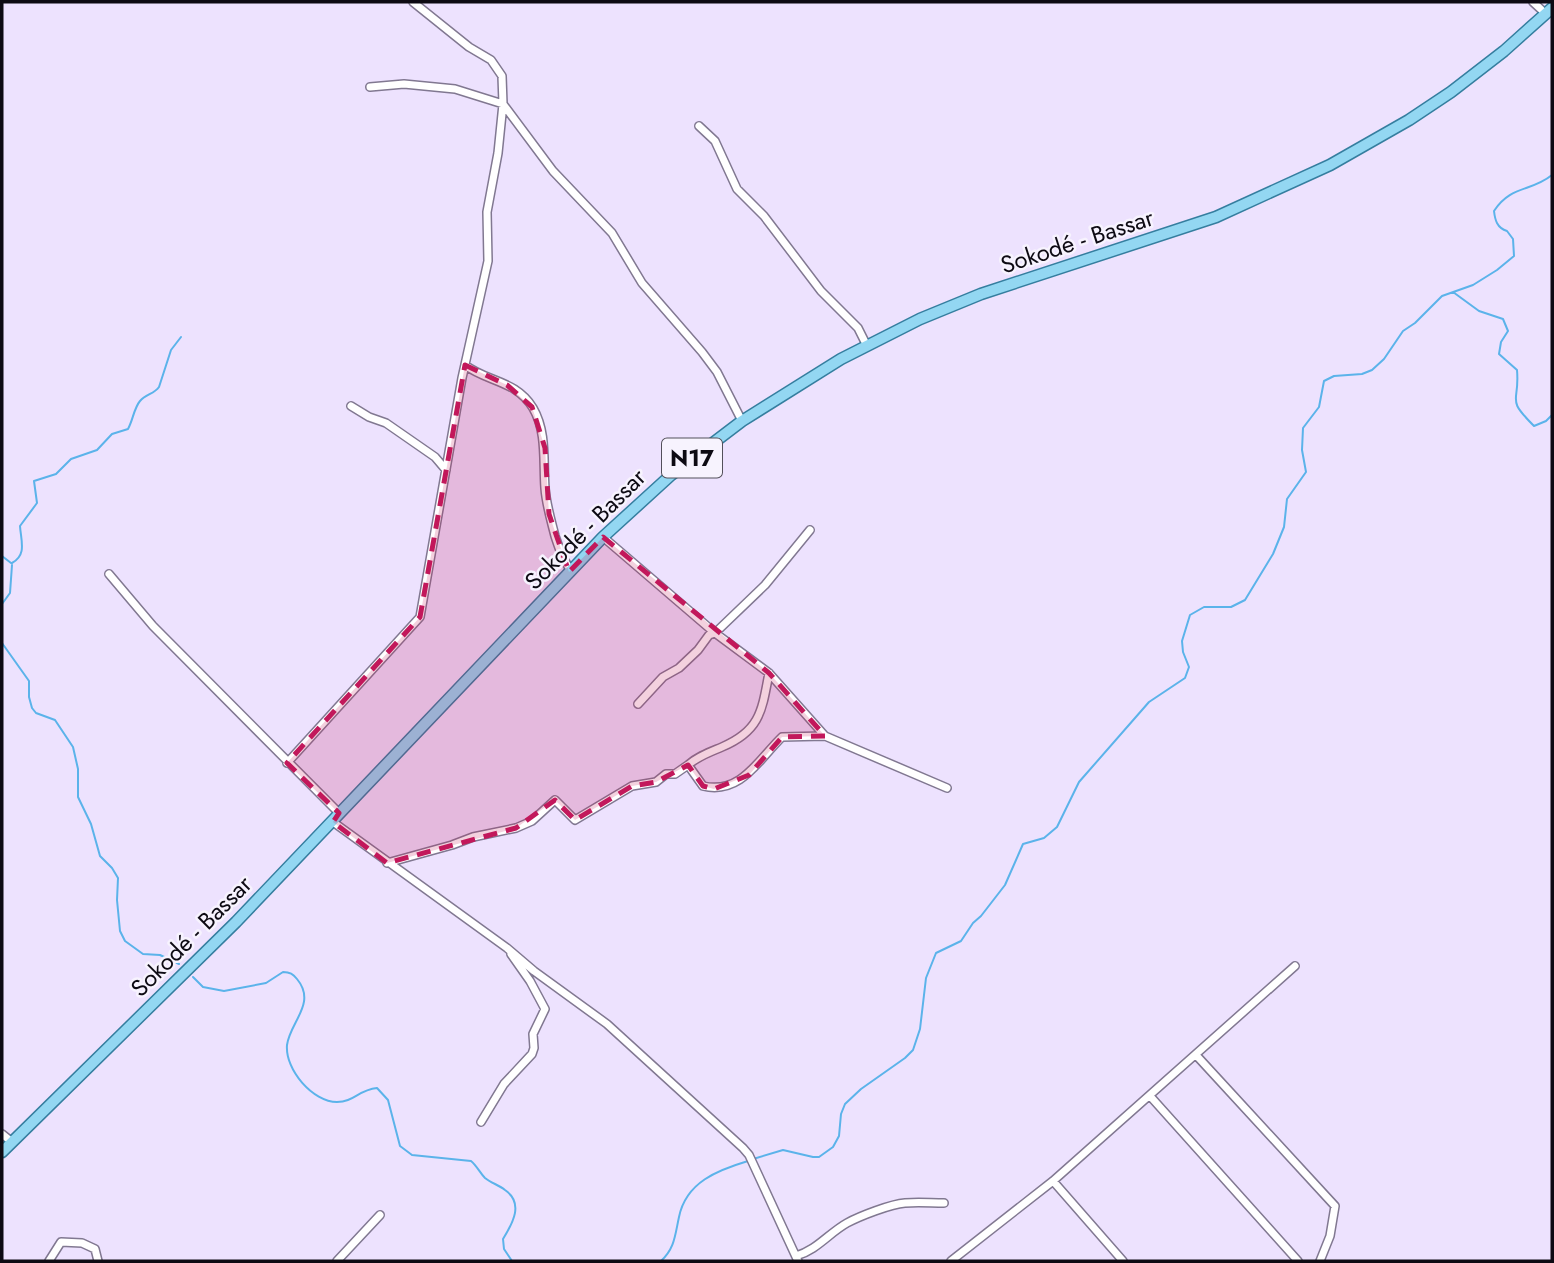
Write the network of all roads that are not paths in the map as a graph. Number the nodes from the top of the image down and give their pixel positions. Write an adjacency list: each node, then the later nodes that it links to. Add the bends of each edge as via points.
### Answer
1 (413, 2): 5 (street, via 491,60 502,76)
2 (1534, 2): 3 (street)
3 (1549, 11): 7 (main road, Sokodé - Bassar / N17, via 1451,92 1318,172 1216,217 953,305)
4 (370, 87): 5 (street, via 404,84 454,89)
5 (503, 104): 8 (street, via 487,212 488,261); 10 (street, via 553,171 612,233 642,283 702,352)
6 (699, 126): 7 (street, via 715,141 737,189 764,216 821,291 858,328)
7 (867, 346): 10 (main road, Sokodé - Bassar / N17)
8 (465, 365): 11 (street); 14 (street, via 507,385 532,407 545,448 549,514)
9 (351, 406): 11 (street, via 386,423)
10 (742, 421): 13 (main road, Sokodé - Bassar / N17, via 671,475)
11 (446, 470): 20 (street, via 419,617)
12 (810, 530): 16 (street, via 765,585)
13 (603, 537): 14 (main road, Sokodé - Bassar / N17); 16 (street)
14 (571, 570): 23 (main road, Sokodé - Bassar / N17)
15 (109, 574): 20 (street, via 153,626)
16 (715, 633): 17 (street); 18 (street)
17 (769, 673): 19 (street); 21 (street, via 762,713 741,739)
18 (638, 704)
19 (825, 736): 21 (street, via 782,737 749,775 714,789 703,786); 22 (street)
20 (287, 763): 23 (street)
21 (688, 765): 24 (street, via 656,782 632,786 575,820 555,800 533,821 516,828)
22 (947, 788)
23 (336, 818): 24 (street); 31 (main road, Sokodé - Bassar / N17)
24 (387, 863): 25 (street)
25 (509, 950): 29 (street, via 545,1009 533,1034 532,1054 504,1084); 36 (street, via 607,1024 749,1155)
26 (1295, 966): 27 (street)
27 (1196, 1055): 28 (street); 43 (street, via 1335,1206)
28 (1150, 1096): 33 (street); 42 (street)
29 (481, 1122)
30 (2, 1134): 31 (street)
31 (12, 1142): 32 (main road, Sokodé - Bassar / N17)
32 (2, 1152)
33 (1053, 1181): 40 (street); 41 (street)
34 (944, 1203): 36 (street, via 902,1203 873,1213 847,1223)
35 (380, 1215): 39 (street)
36 (797, 1259)
37 (49, 1261): 38 (street, via 61,1242 94,1249)
38 (98, 1261)
39 (337, 1261)
40 (951, 1261)
41 (1123, 1261)
42 (1298, 1261)
43 (1320, 1261)

